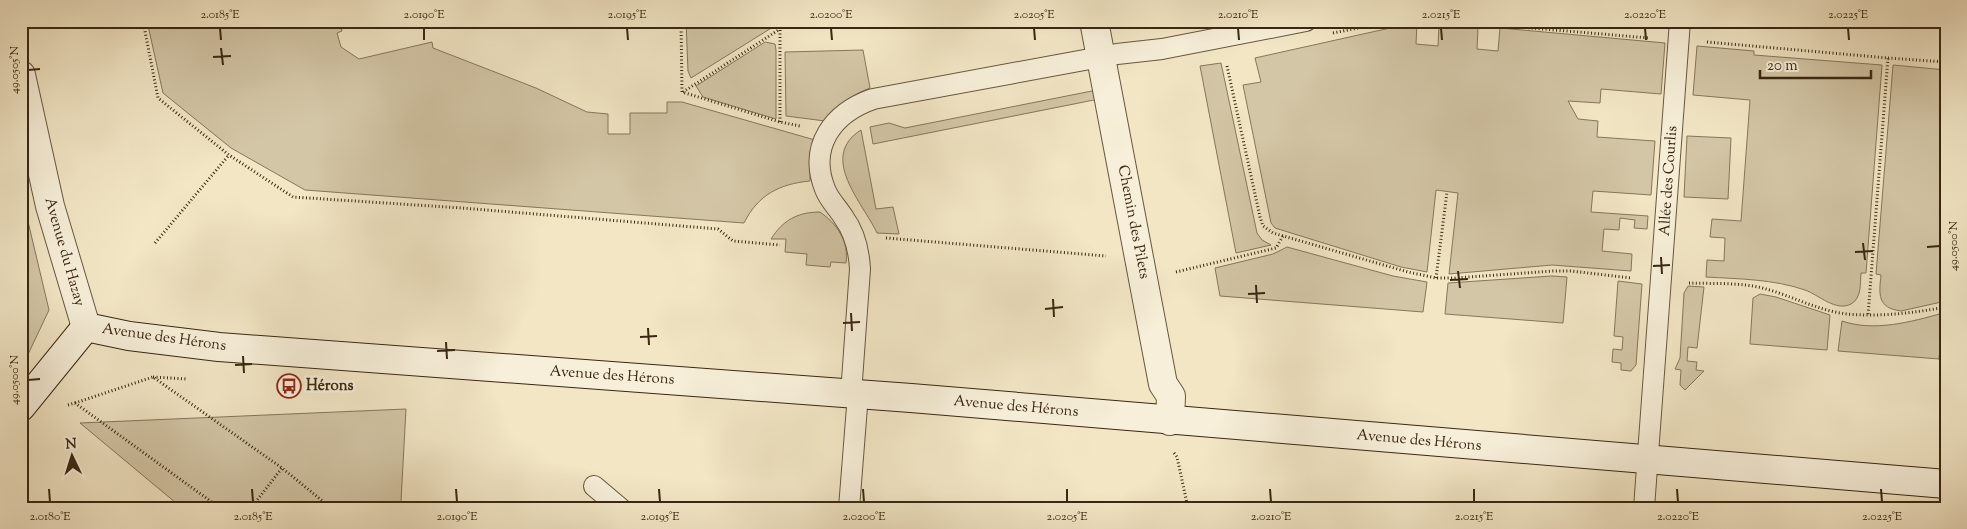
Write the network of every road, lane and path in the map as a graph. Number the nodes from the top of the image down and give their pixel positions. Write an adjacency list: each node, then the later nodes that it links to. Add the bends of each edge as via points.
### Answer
1 (143, 21): 15 (path, via 158,98)
2 (681, 21): 14 (path)
3 (780, 21): 7 (path)
4 (1094, 21): 10 (street, Chemin des Pilets)
5 (1306, 21): 9 (lane)
6 (1448, 21): 8 (path)
7 (780, 29): 14 (path); 14 (path, via 780,122)
8 (1680, 31): 11 (path); 23 (lane, Allée des Courlis)
9 (1221, 37): 10 (lane); 17 (path, via 1260,218 1263,226)
10 (1102, 57): 18 (lane, via 873,99 850,110 827,132 819,163 826,191 846,220); 21 (street, Chemin des Pilets)
11 (1888, 58): 12 (path); 25 (path)
12 (1946, 62)
13 (21, 75): 26 (street, Avenue du Hazay, via 50,206)
14 (682, 92)
15 (228, 155): 19 (path); 20 (path, via 292,197 718,229 733,241)
16 (1447, 192): 22 (path)
17 (1283, 236): 21 (path, via 1276,248 1158,275); 22 (path)
18 (854, 239): 21 (path, via 883,238 1129,258); 27 (lane, via 860,269)
19 (154, 243)
20 (780, 245)
21 (1141, 266): 31 (street, Chemin des Pilets, via 1163,384 1171,396)
22 (1436, 278): 23 (path, via 1572,271)
23 (1661, 281): 25 (path, via 1758,288 1833,312); 33 (lane, Allée des Courlis)
24 (1946, 307): 25 (path, via 1910,314)
25 (1868, 315)
26 (86, 327): 27 (street, Avenue des Hérons, via 129,336 219,347); 30 (street, Avenue du Hazay)
27 (854, 394): 31 (street, Avenue des Hérons); 41 (lane)
28 (75, 402): 29 (path); 34 (path, via 153,377); 37 (path)
29 (63, 406)
30 (21, 407)
31 (1170, 421): 33 (street, Avenue des Hérons)
32 (1173, 451): 42 (path, via 1178,457)
33 (1648, 460): 35 (street, Avenue des Hérons); 43 (lane, Allée des Courlis)
34 (282, 468): 38 (path); 39 (path)
35 (1946, 484)
36 (594, 486): 40 (lane)
37 (220, 508)
38 (251, 508)
39 (331, 508)
40 (620, 508)
41 (849, 508)
42 (1188, 508)
43 (1644, 508)

